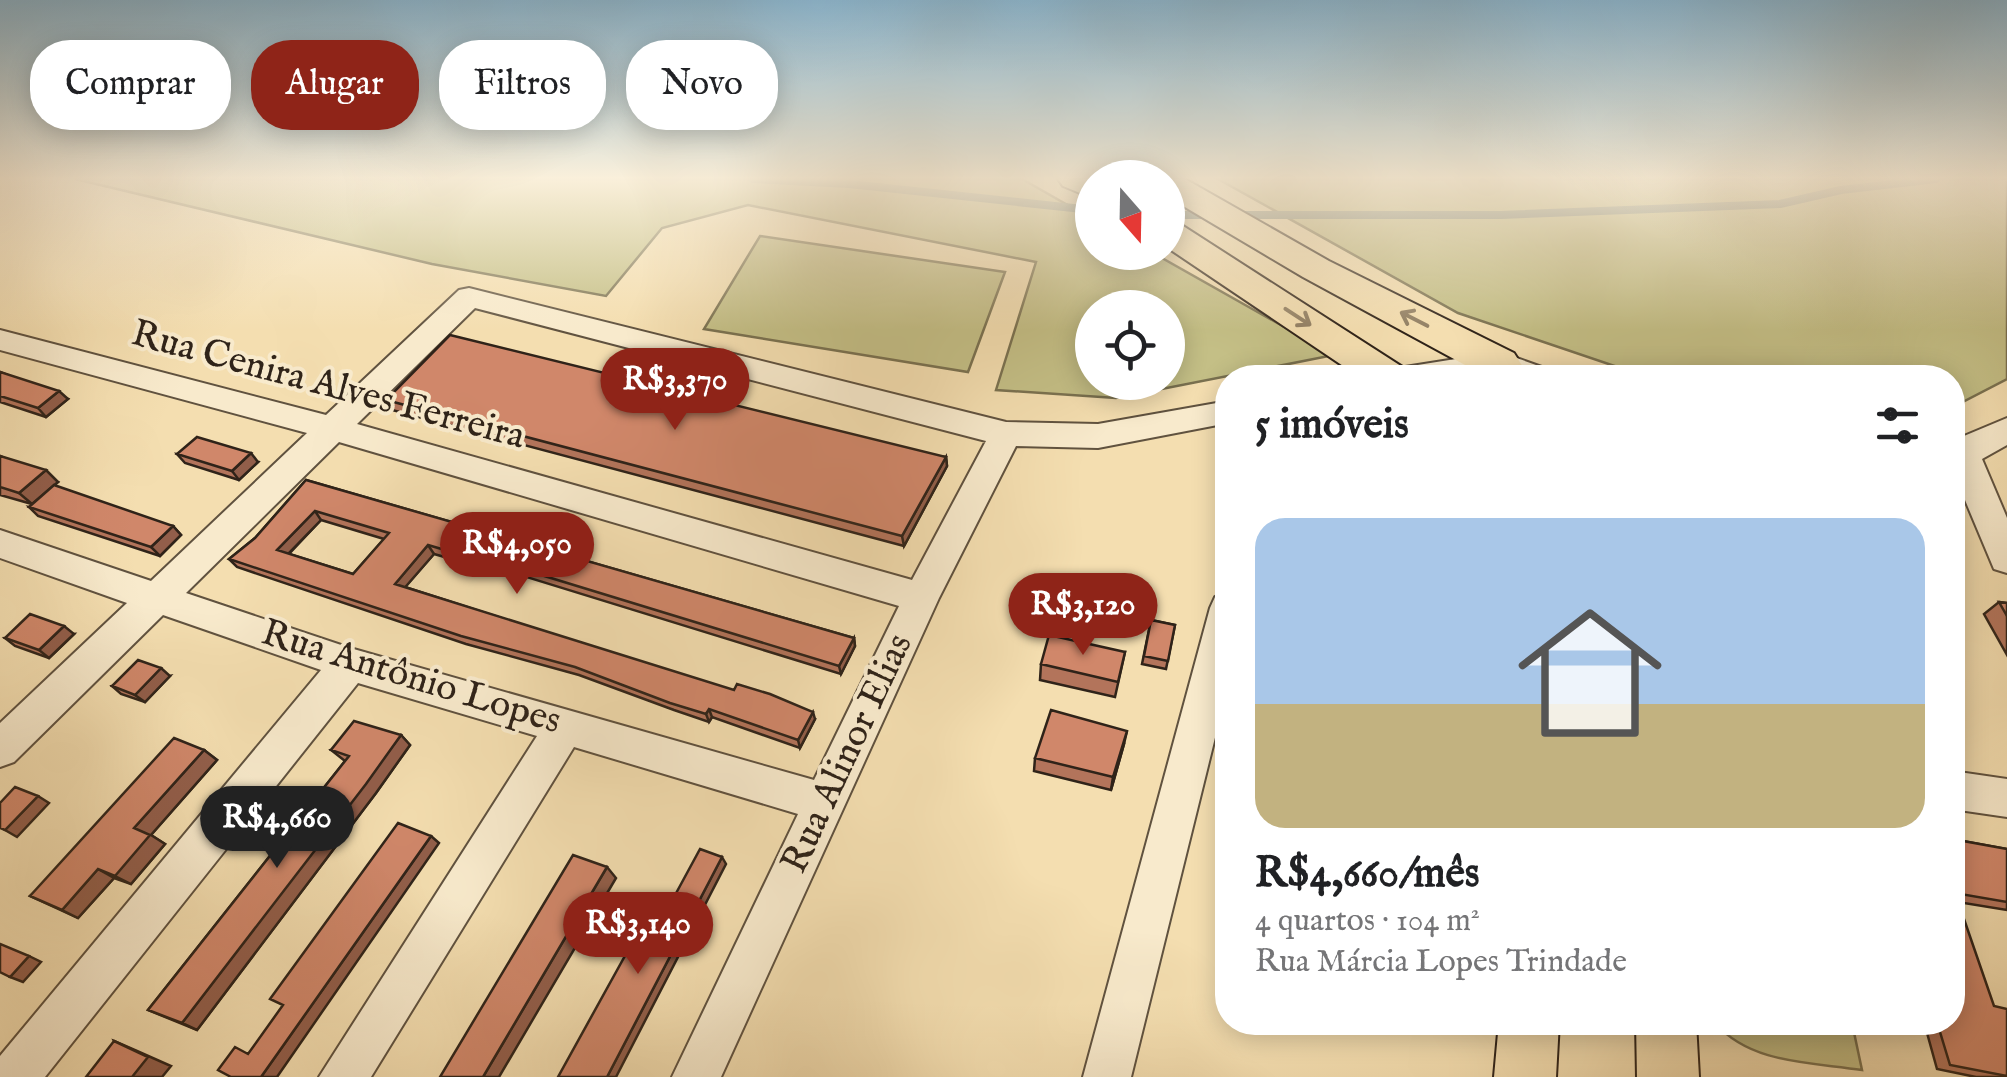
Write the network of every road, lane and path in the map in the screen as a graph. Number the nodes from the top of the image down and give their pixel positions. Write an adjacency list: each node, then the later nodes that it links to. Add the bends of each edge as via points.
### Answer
1 (1249, 229): 5 (main road, one-way to 1)
2 (1185, 243): 4 (main road, one-way to 4)
3 (0, 340): 7 (street, Rua Cenira Alves Ferreira)
4 (1370, 365)
5 (1496, 365)
6 (1215, 414): 9 (street, via 1098,436)
7 (331, 428): 9 (street, via 469,297); 14 (street); 15 (street, Rua Cenira Alves Ferreira)
8 (2007, 430): 10 (street)
9 (1006, 434): 15 (street, Rua Alinor Elias)
10 (1965, 451)
11 (1965, 469): 13 (street)
12 (0, 544): 14 (street, Rua Antônio Lopes)
13 (2007, 560)
14 (154, 596): 17 (street, Rua Antônio Lopes); 19 (street)
15 (921, 598): 22 (street, Rua Alinor Elias)
16 (1215, 658): 28 (street)
17 (350, 664): 18 (street, Rua Antônio Lopes); 25 (street)
18 (566, 725): 22 (street, Rua Antônio Lopes); 26 (street)
19 (0, 749)
20 (1965, 792): 21 (street)
21 (2007, 798)
22 (825, 803): 27 (street, Rua Alinor Elias)
23 (1528, 1035): 29 (main road)
24 (1666, 1035): 30 (main road)
25 (14, 1077)
26 (343, 1077)
27 (696, 1077)
28 (1107, 1077)
29 (1526, 1077)
30 (1668, 1077)

